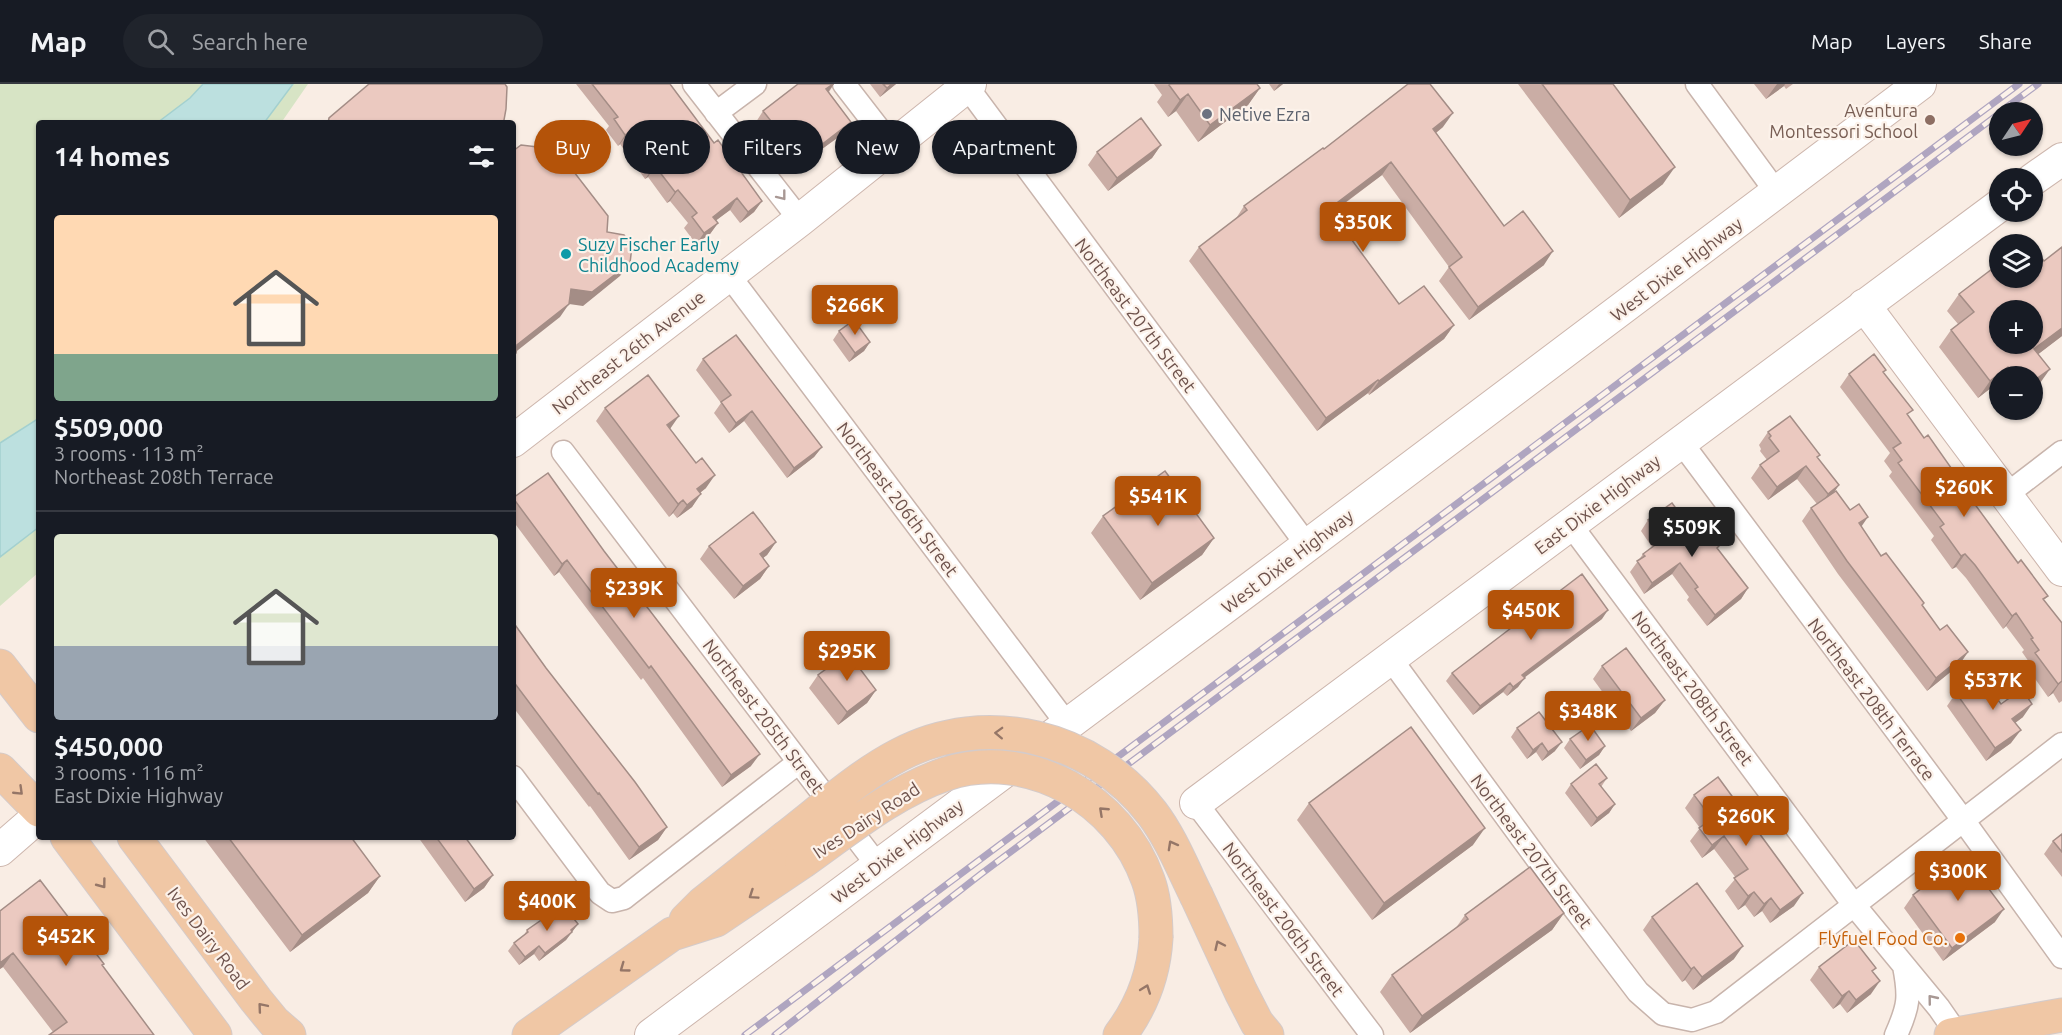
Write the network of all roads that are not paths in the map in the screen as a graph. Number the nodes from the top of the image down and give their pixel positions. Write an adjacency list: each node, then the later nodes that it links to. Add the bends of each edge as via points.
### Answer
1 (694, 84): 7 (street)
2 (755, 84): 7 (street)
3 (844, 84): 8 (street)
4 (1696, 84): 13 (street)
5 (1920, 84): 13 (street, West Dixie Highway)
6 (967, 85): 9 (street, Northeast 26th Avenue); 24 (street, Northeast 207th Street)
7 (716, 113): 15 (street, one-way to 15)
8 (872, 120)
9 (920, 123)
10 (2062, 159): 11 (street)
11 (2043, 172)
12 (857, 174): 15 (street, Northeast 26th Avenue)
13 (1778, 193): 24 (street, West Dixie Highway)
14 (1989, 213): 17 (street, East Dixie Highway)
15 (800, 220): 16 (street, Northeast 26th Avenue)
16 (728, 274): 18 (street, Northeast 26th Avenue); 29 (street, Northeast 206th Street)
17 (1864, 305): 19 (street, East Dixie Highway); 22 (street)
18 (516, 439)
19 (1680, 442): 23 (street, East Dixie Highway); 37 (street, Northeast 208th Terrace)
20 (563, 452): 31 (street, Northeast 205th Street)
21 (2062, 452): 22 (street)
22 (2006, 495): 25 (street)
23 (1570, 524): 26 (street, East Dixie Highway); 43 (street, Northeast 208th Street)
24 (1307, 545): 29 (street, West Dixie Highway)
25 (2062, 570)
26 (1390, 658): 34 (street, East Dixie Highway); 43 (street, Northeast 207th Street, via 1638,992 1663,1014 1692,1020 1716,1012)
27 (4, 672): 28 (main road)
28 (36, 712)
29 (1067, 724): 42 (street, West Dixie Highway)
30 (2062, 744): 37 (street)
31 (798, 762): 33 (street, via 624,898 612,901 591,883); 42 (street, Northeast 205th Street)
32 (0, 770): 35 (main road, one-way to 35)
33 (516, 781)
34 (1196, 803): 53 (street, Northeast 206th Street)
35 (36, 807)
36 (36, 819): 40 (street)
37 (1963, 820): 43 (street); 44 (street, Northeast 208th Terrace)
38 (69, 840): 48 (main road, one-way to 48)
39 (136, 840): 49 (main road, Ives Dairy Road, one-way to 39, via 256,1000)
40 (0, 850)
41 (793, 850): 46 (main road, one-way to 41, bridge, via 1174,848 1153,814 1118,777 1059,744 1022,735 980,733 917,746 870,773); 50 (main road, one-way to 50, via 702,904 672,934); 52 (main road, Ives Dairy Road, one-way to 41, bridge, via 1144,993 1153,964 1155,911 1136,853 1119,827 1083,795 1056,780 1026,771 978,768 948,773)
42 (878, 866): 51 (street, West Dixie Highway)
43 (1854, 905): 45 (street, Northeast 208th Street)
44 (2062, 957)
45 (1904, 965): 54 (street, via 1909,992); 55 (street, Northeast 208th Street, one-way to 45)
46 (1252, 1012)
47 (2062, 1014): 55 (main road)
48 (215, 1035)
49 (288, 1035)
50 (529, 1035)
51 (651, 1035)
52 (1120, 1035)
53 (1372, 1035)
54 (1896, 1035)
55 (1956, 1035)

